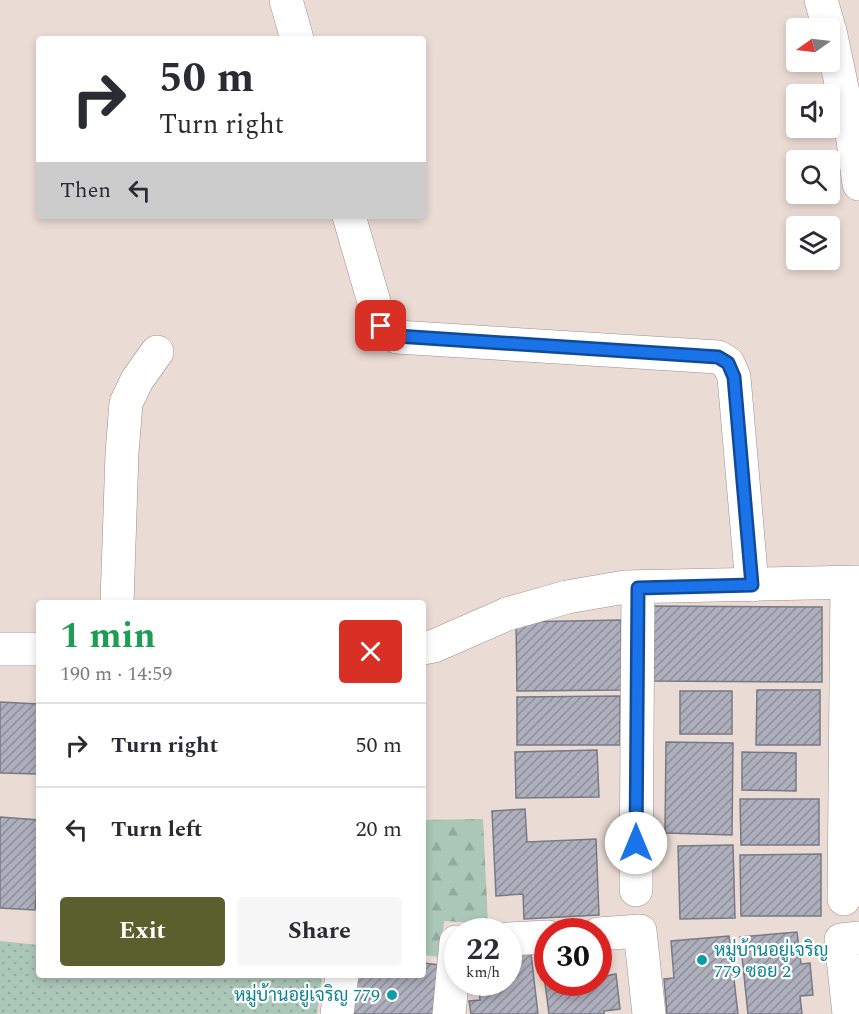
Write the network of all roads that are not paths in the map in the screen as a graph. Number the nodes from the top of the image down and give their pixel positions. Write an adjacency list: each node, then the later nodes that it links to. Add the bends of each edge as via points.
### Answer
1 (286, 0): 4 (street)
2 (821, 0): 3 (street)
3 (826, 18)
4 (296, 36)
5 (838, 72): 6 (street)
6 (859, 184)
7 (350, 219): 10 (street, via 381,326 397,336 718,357 728,363 734,377)
8 (158, 352): 12 (street, via 126,403)
9 (853, 582): 10 (street); 17 (street)
10 (752, 585): 11 (street)
11 (638, 588): 13 (street, via 567,597 507,614); 16 (street)
12 (117, 600)
13 (426, 647)
14 (0, 649): 15 (street)
15 (36, 649)
16 (636, 890)
17 (844, 899)
18 (612, 932): 24 (street, via 640,931)
19 (859, 938): 25 (street, via 841,940)
20 (342, 978): 22 (street)
21 (451, 996): 23 (street)
22 (337, 1014)
23 (449, 1014)
24 (649, 1014)
25 (849, 1014)

